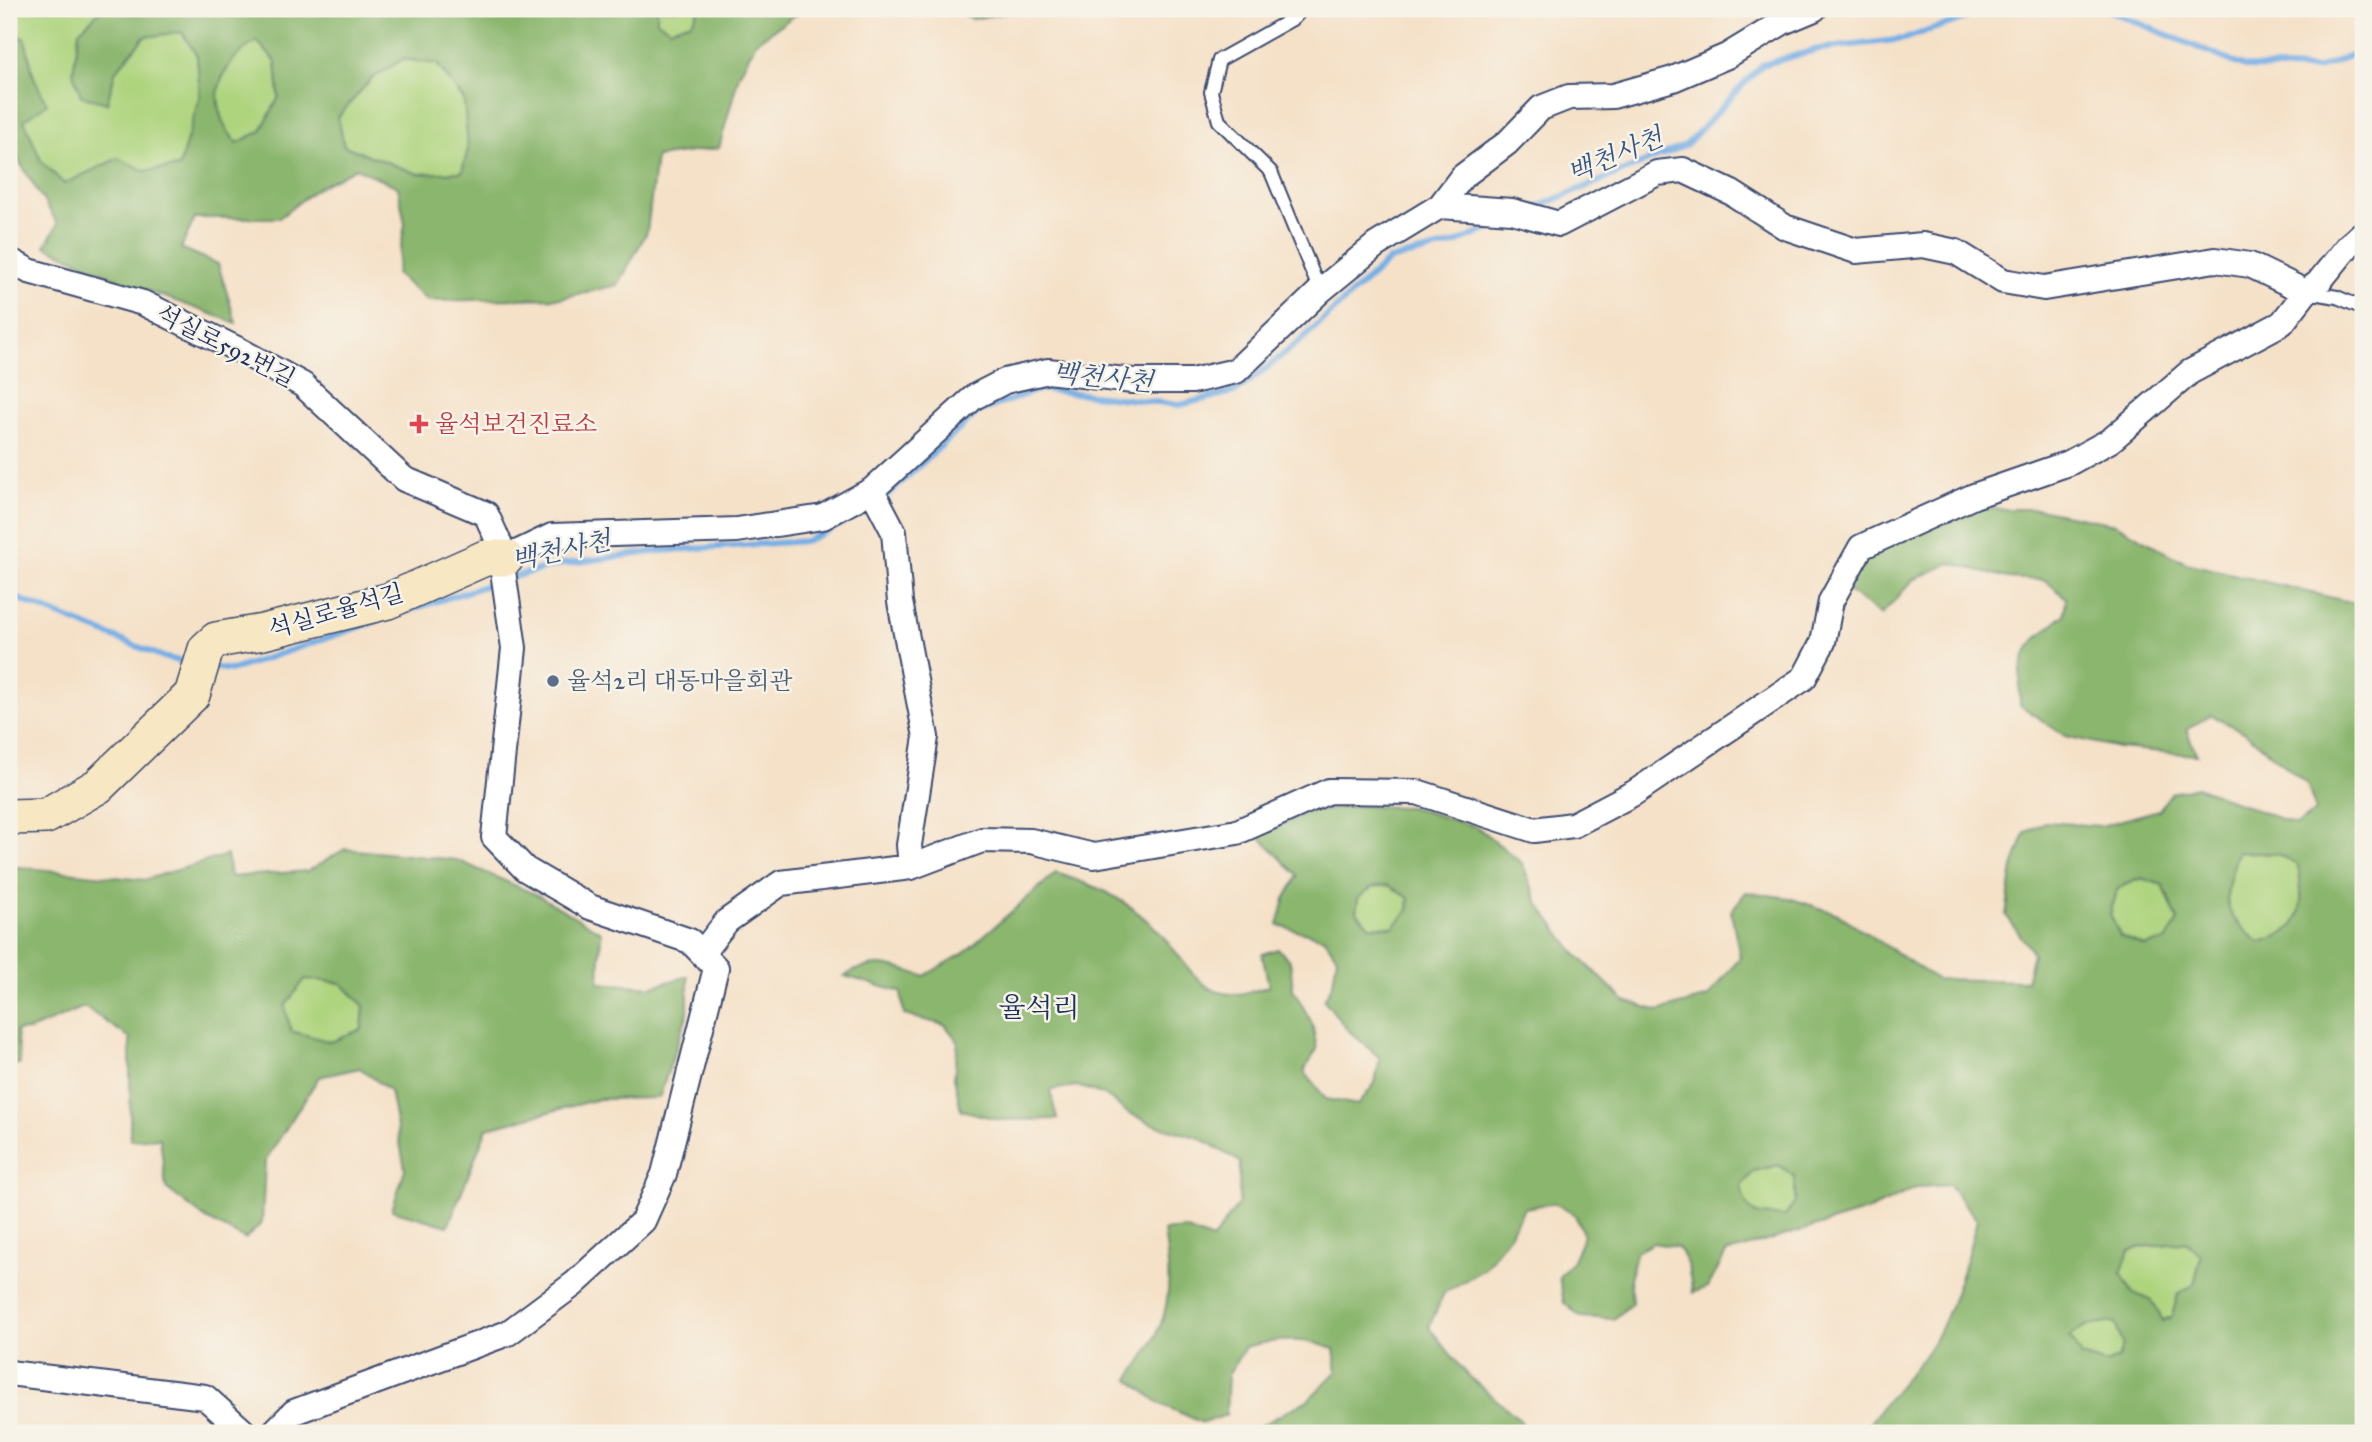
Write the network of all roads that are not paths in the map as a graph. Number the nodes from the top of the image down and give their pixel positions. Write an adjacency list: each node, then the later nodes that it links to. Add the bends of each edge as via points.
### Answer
1 (1302, 9): 6 (lane, via 1219,60 1211,92 1219,121 1271,172)
2 (1814, 9): 3 (street, via 1673,79 1612,96 1569,97 1541,108 1507,143 1462,177)
3 (1440, 206): 6 (street, via 1376,245); 7 (street, via 1512,211 1559,225 1657,173 1683,170 1732,193 1785,227 1856,251 1923,245 1956,252 2003,281 2044,288 2216,260 2250,265)
4 (2363, 233): 7 (street)
5 (9, 260): 10 (street, 석실로592번길, via 29,271 143,303 303,385 404,479 486,514)
6 (1320, 291): 9 (street, via 1236,371 1192,381 1133,381 1048,371 1005,381 974,397)
7 (2306, 292): 8 (lane, via 2337,297); 12 (street, via 2282,323 2190,372 2110,440 2069,463 1974,496 1861,547 1831,601 1823,642 1804,678 1634,793 1573,825 1534,830 1417,792 1329,792 1237,832 1094,856 1031,841 982,840)
8 (2363, 308)
9 (878, 500): 10 (street, via 823,517 737,530 552,536); 12 (street, via 894,532 900,602 926,737 909,845)
10 (505, 575): 11 (street, 석실로율석길, via 485,558 388,601 216,640 206,649 192,695 98,786 46,816); 13 (street, 석실로592번길, via 514,648 494,837 525,869 590,907 690,941)
11 (9, 817)
12 (911, 867): 13 (street, via 781,883 727,921)
13 (702, 953): 16 (street, via 716,968 664,1174 643,1221 574,1284 508,1333 294,1412)
14 (9, 1373): 15 (street, via 205,1397)
15 (245, 1433)
16 (273, 1433)

